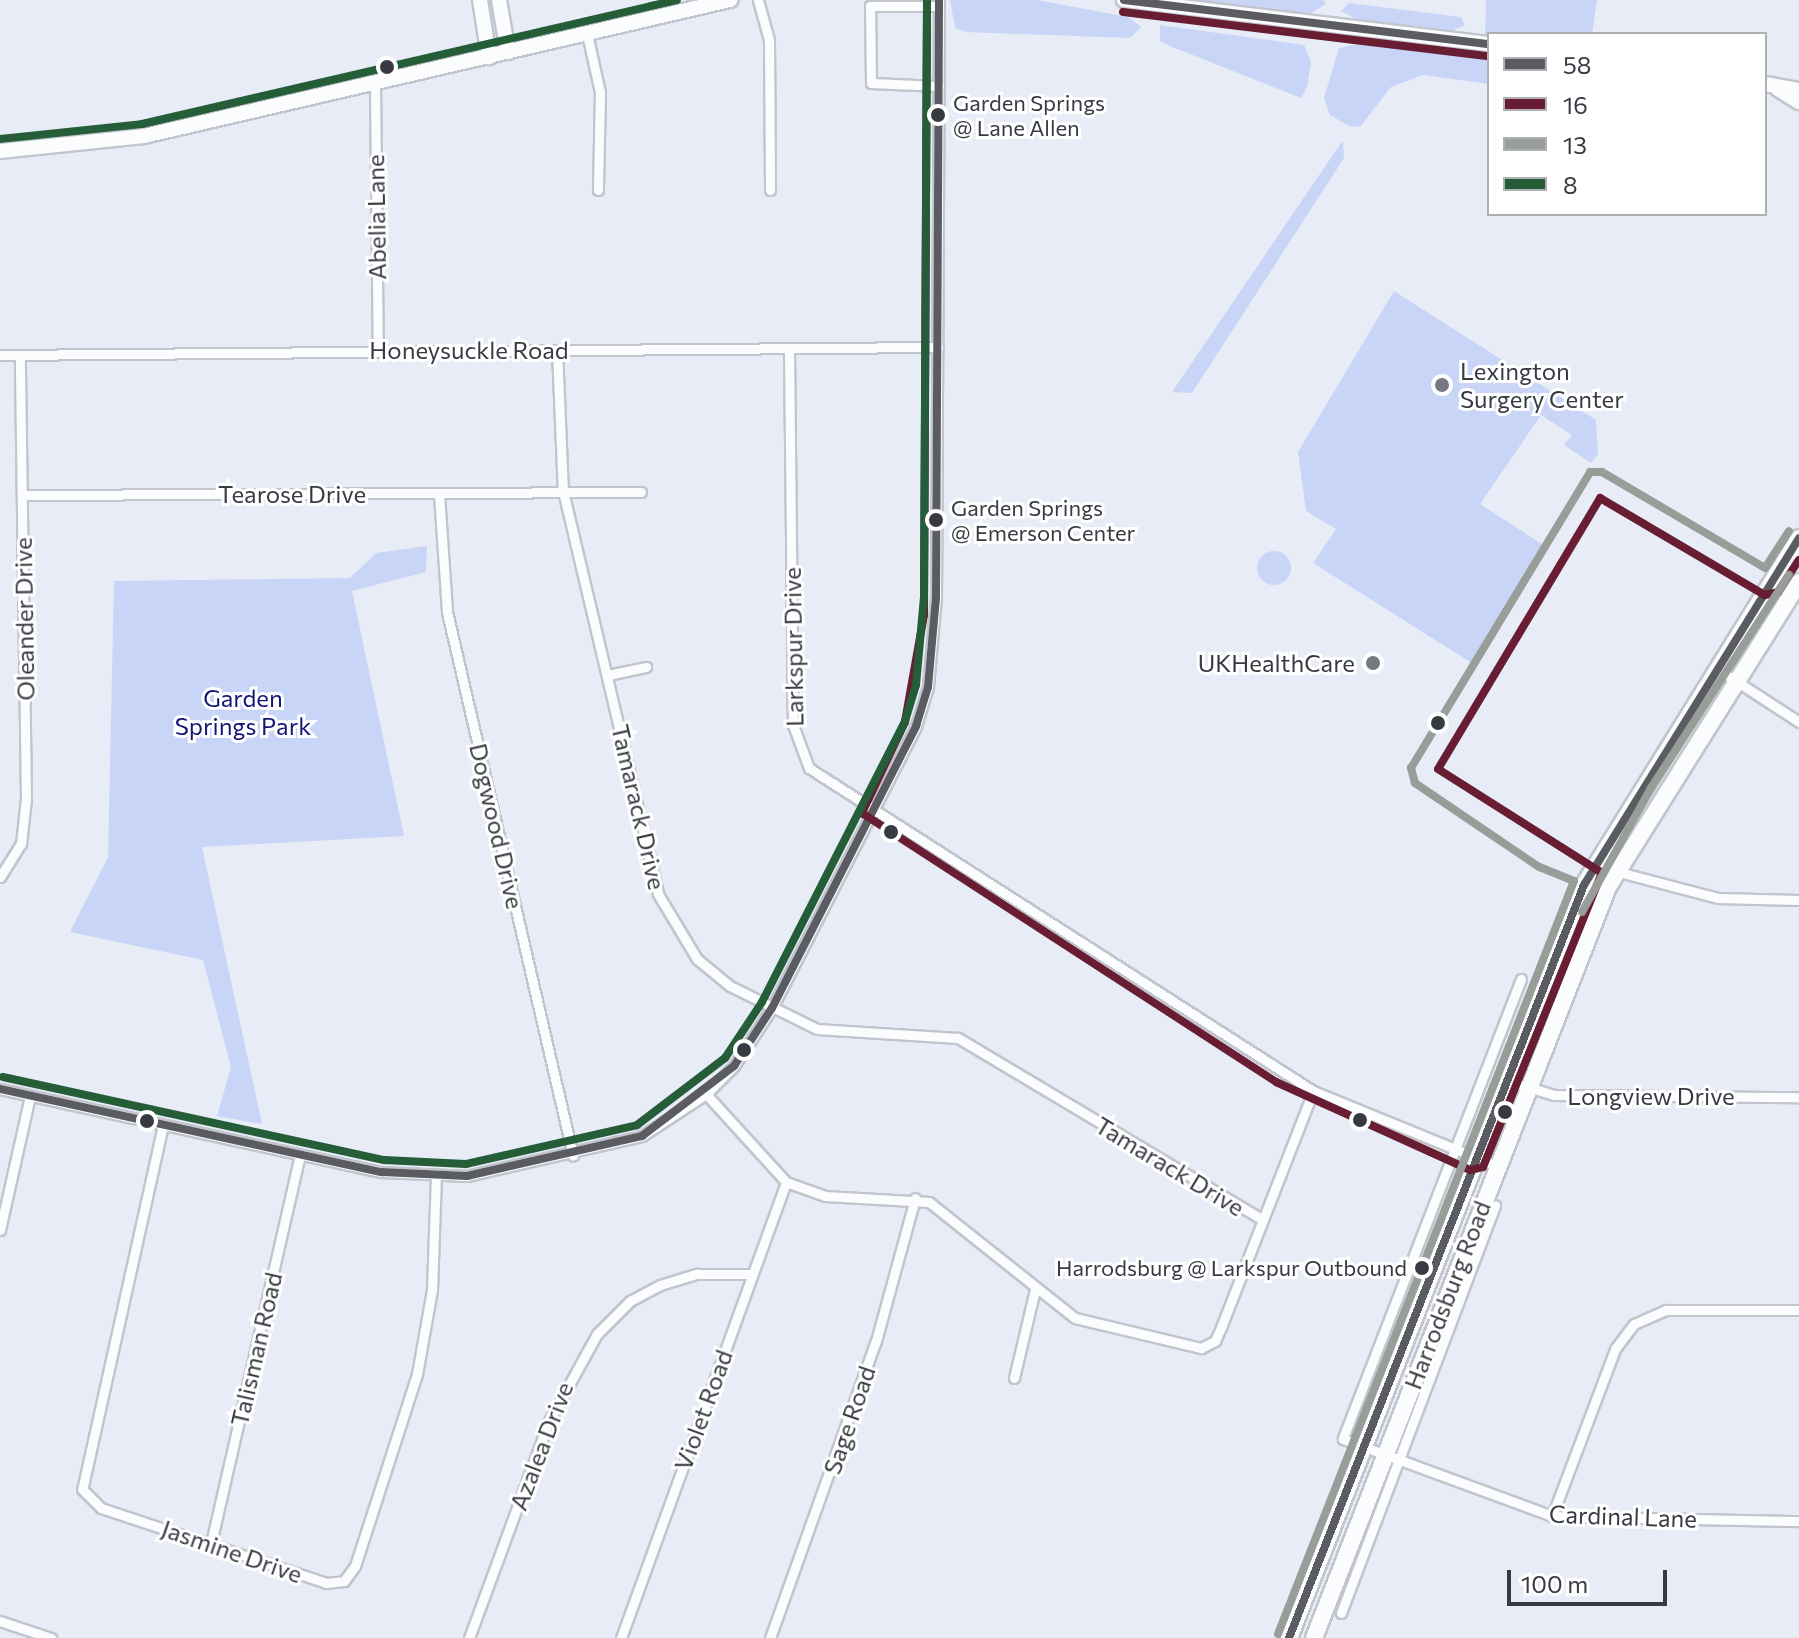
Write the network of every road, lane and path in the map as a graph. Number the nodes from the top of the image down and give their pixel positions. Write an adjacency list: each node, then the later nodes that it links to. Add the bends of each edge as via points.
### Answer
1 (480, 0): 10 (main road)
2 (499, 0): 9 (main road)
3 (730, 0): 7 (main road)
4 (758, 0): 18 (street, via 769,40)
5 (1124, 0): 8 (main road)
6 (939, 3): 13 (street); 13 (street, via 870,6 871,83)
7 (587, 34): 9 (main road); 17 (street, via 600,92)
8 (1487, 44)
9 (508, 52): 10 (main road)
10 (489, 57): 11 (main road)
11 (375, 83): 16 (main road, via 99,145); 22 (street, Abelia Lane)
12 (1768, 84): 14 (main road); 15 (main road)
13 (939, 86): 19 (street)
14 (1799, 90)
15 (1799, 102)
16 (0, 151)
17 (598, 190)
18 (770, 190)
19 (938, 347): 20 (street, Honeysuckle Road); 36 (street, via 936,616 928,687)
20 (789, 349): 21 (street, Honeysuckle Road); 36 (street, Larkspur Drive, via 795,741 809,768)
21 (557, 350): 22 (street, Honeysuckle Road); 25 (street, Tamarack Drive)
22 (378, 351): 24 (street, Honeysuckle Road)
23 (0, 355): 24 (street, Honeysuckle Road)
24 (20, 355): 28 (street, Oleander Drive)
25 (563, 491): 26 (street, Tearose Drive); 27 (street, Tearose Drive); 33 (street, Tamarack Drive)
26 (641, 492)
27 (439, 494): 28 (street, Tearose Drive); 53 (street, Dogwood Drive, via 447,612)
28 (22, 495): 39 (street, Oleander Drive, via 26,799 21,844)
29 (1799, 538): 32 (main road, Harrodsburg Road)
30 (1799, 582): 34 (main road, Harrodsburg Road)
31 (646, 667): 33 (street)
32 (1716, 668): 34 (street); 38 (main road, Harrodsburg Road)
33 (608, 675): 42 (street, Tamarack Drive, via 667,916 711,972)
34 (1736, 681): 35 (street); 37 (main road, Harrodsburg Road)
35 (1799, 722)
36 (873, 809): 42 (street); 46 (street, Larkspur Drive)
37 (1615, 871): 38 (street); 40 (street, via 1700,895); 44 (main road, Harrodsburg Road)
38 (1590, 874): 43 (main road, Harrodsburg Road)
39 (0, 877)
40 (1799, 900)
41 (1521, 979): 51 (street)
42 (772, 1008): 47 (street); 60 (street, Tamarack Drive, via 846,1036 927,1031 958,1038)
43 (1505, 1080): 44 (street, Longview Drive); 54 (main road, Harrodsburg Road)
44 (1527, 1087): 49 (street, Longview Drive, via 1554,1095); 55 (main road, Harrodsburg Road)
45 (0, 1089): 48 (street)
46 (1313, 1091): 51 (street, Larkspur Drive); 60 (street)
47 (706, 1094): 53 (street, via 642,1136); 57 (street)
48 (30, 1096): 50 (street); 61 (street)
49 (1799, 1097)
50 (163, 1125): 52 (street); 70 (street, Jasmine Drive, via 82,1489 101,1508)
51 (1455, 1151): 54 (street, Larkspur Drive); 66 (street, via 1343,1439)
52 (300, 1155): 56 (street); 70 (street, Talisman Road)
53 (573, 1156): 56 (street, via 493,1173)
54 (1475, 1159): 55 (street, Larkspur Drive); 66 (main road, Harrodsburg Road)
55 (1497, 1166): 67 (main road, Harrodsburg Road)
56 (436, 1175): 70 (street, Jasmine Drive, via 424,1345 351,1575 326,1583)
57 (786, 1182): 58 (street, via 825,1196); 62 (street, Violet Road)
58 (915, 1198): 63 (street, via 962,1221); 77 (street, Sage Road, via 876,1341)
59 (1495, 1205): 67 (street)
60 (1262, 1219): 63 (street, via 1215,1341 1206,1347 1089,1323)
61 (0, 1230)
62 (752, 1274): 73 (street, Azalea Drive, via 697,1274 660,1285 630,1301 597,1334 552,1411); 76 (street, Violet Road)
63 (1035, 1289): 65 (street)
64 (1799, 1310): 68 (street, via 1666,1310 1634,1324 1615,1349)
65 (1014, 1378)
66 (1364, 1446): 67 (street, Cardinal Lane); 78 (main road, Harrodsburg Road)
67 (1393, 1457): 68 (street, Cardinal Lane); 71 (street); 79 (main road, Harrodsburg Road)
68 (1552, 1516): 69 (street, Cardinal Lane)
69 (1799, 1521)
70 (211, 1543)
71 (1341, 1613)
72 (0, 1621): 74 (street)
73 (470, 1636): 75 (street)
74 (51, 1638)
75 (482, 1638)
76 (621, 1638)
77 (770, 1638)
78 (1289, 1638)
79 (1314, 1638)

